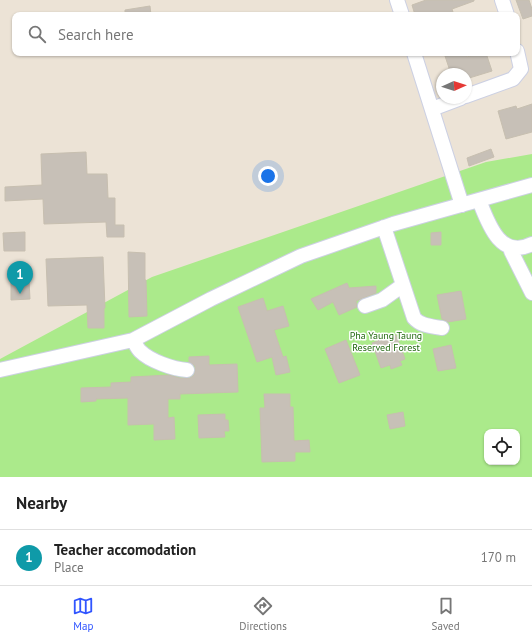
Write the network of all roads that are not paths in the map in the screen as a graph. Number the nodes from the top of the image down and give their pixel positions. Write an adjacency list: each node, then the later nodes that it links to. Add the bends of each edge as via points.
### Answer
1 (398, 0): 3 (street)
2 (502, 0): 4 (street)
3 (401, 12)
4 (505, 12)
5 (415, 56): 9 (street)
6 (518, 56): 7 (street, via 521,69 513,79)
7 (472, 94)
8 (445, 104): 9 (street)
9 (432, 109): 12 (street)
10 (532, 185): 11 (street)
11 (479, 200): 12 (street); 15 (street, via 492,232)
12 (462, 205): 13 (street)
13 (384, 227): 16 (street); 20 (street, via 301,256 211,299)
14 (532, 244): 15 (street, via 526,247)
15 (511, 247): 17 (street)
16 (403, 285): 18 (street, via 382,300); 19 (street, via 414,318 424,325)
17 (532, 293)
18 (365, 306)
19 (442, 328)
20 (134, 340): 21 (street); 22 (street, via 140,351 151,359)
21 (0, 370)
22 (187, 370)

